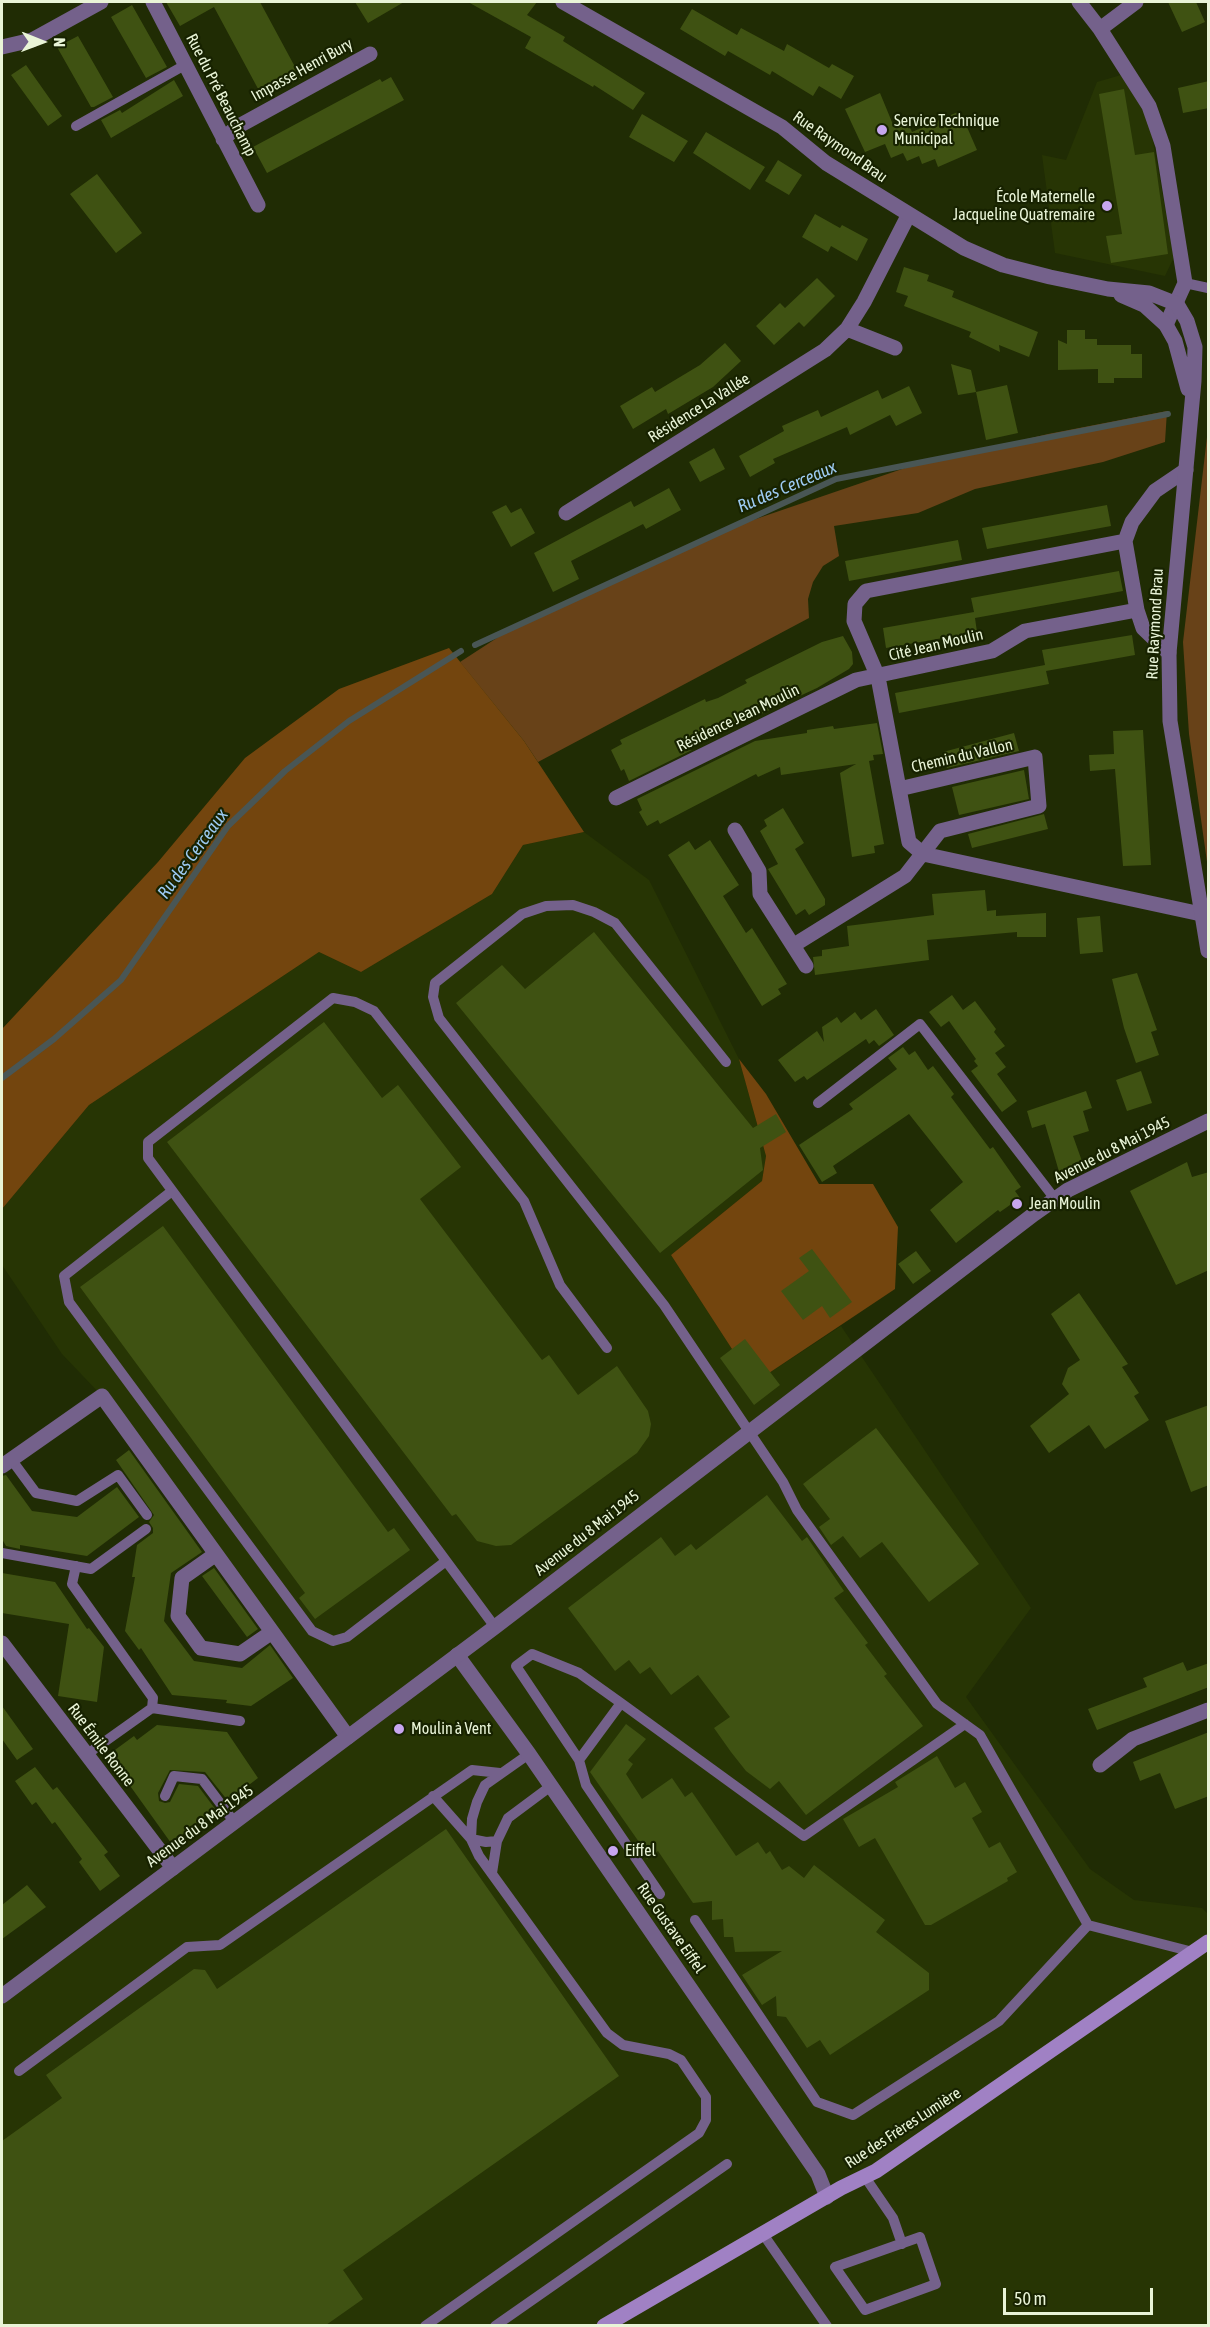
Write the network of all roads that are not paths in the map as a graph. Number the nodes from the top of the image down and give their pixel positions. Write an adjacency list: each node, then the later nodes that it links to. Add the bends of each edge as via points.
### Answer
1 (101, 2): 7 (street, via 32,40)
2 (153, 2): 9 (street, Rue du Pré Beauchamp)
3 (563, 2): 13 (street, Rue Raymond Brau, via 782,127 826,163)
4 (1079, 2): 6 (street)
5 (1136, 2): 6 (street)
6 (1100, 29): 14 (street, via 1149,106 1163,146)
7 (2, 47)
8 (370, 54): 11 (street, Impasse Henri Bury, via 237,127)
9 (185, 65): 10 (lane); 11 (street, Rue du Pré Beauchamp)
10 (76, 126)
11 (223, 139): 12 (street, Rue du Pré Beauchamp)
12 (258, 205)
13 (908, 216): 16 (street, Rue Raymond Brau, via 1003,265); 19 (street, Résidence La Vallée)
14 (1185, 283): 15 (lane); 17 (street)
15 (1209, 288)
16 (1108, 289): 17 (street, Rue Raymond Brau, via 1149,293); 18 (street, Rue Raymond Brau, via 1144,305)
17 (1177, 304): 18 (street); 21 (street, Rue Raymond Brau, via 1195,347)
18 (1166, 325): 21 (street, Rue Raymond Brau, via 1175,341)
19 (846, 329): 20 (street); 23 (street, Résidence La Vallée, via 825,350)
20 (895, 348)
21 (1191, 404): 22 (street, Rue Raymond Brau)
22 (1186, 470): 24 (street, via 1155,490 1132,522); 26 (street, Rue Raymond Brau)
23 (566, 513)
24 (1125, 541): 25 (street); 27 (street, Cité Jean Moulin, via 866,591 855,604 854,621)
25 (1137, 610): 26 (street, via 1143,628); 27 (street, Cité Jean Moulin, via 1025,631 992,651)
26 (1169, 653): 32 (street, Rue Raymond Brau, via 1170,721)
27 (878, 677): 28 (street, Chemin du Vallon); 29 (street, Résidence Jean Moulin, via 856,680)
28 (898, 789): 31 (street, Chemin du Vallon, via 909,842); 31 (street, Chemin du Vallon, via 1035,757 1039,806 940,831)
29 (616, 798)
30 (735, 830): 33 (street, via 759,871 760,894)
31 (923, 854): 32 (street); 33 (street, Chemin du Vallon, via 905,876)
32 (1201, 914): 34 (street, Rue Raymond Brau)
33 (794, 945): 35 (street)
34 (1209, 951)
35 (806, 966)
36 (726, 1062): 42 (lane, via 615,923 573,905 546,906 522,914 435,983 433,997 439,1018 664,1305)
37 (818, 1103): 40 (lane, via 921,1024)
38 (1209, 1122): 40 (street, Avenue du 8 Mai 1945)
39 (172, 1191): 41 (lane, via 148,1158 148,1142 333,998 354,1002 374,1011 524,1201 560,1285); 48 (lane); 48 (lane, via 64,1275 69,1302 305,1622 312,1631 333,1641 347,1637)
40 (1055, 1199): 42 (street, Avenue du 8 Mai 1945)
41 (608, 1348)
42 (749, 1430): 50 (street, Avenue du 8 Mai 1945); 58 (lane, via 797,1510 937,1704)
43 (6, 1462): 44 (lane, via 36,1492 77,1501 118,1475); 47 (street, via 102,1396)
44 (147, 1515)
45 (146, 1529): 49 (lane, via 91,1569)
46 (2, 1553): 49 (lane)
47 (216, 1554): 51 (street); 51 (street, via 182,1578 178,1616 201,1648 240,1654)
48 (446, 1560): 50 (lane)
49 (76, 1566): 55 (lane, via 72,1584 153,1698)
50 (495, 1627): 53 (street, Avenue du 8 Mai 1945)
51 (272, 1632): 59 (street)
52 (2, 1643): 61 (street, Rue Émile Ronne)
53 (457, 1655): 59 (street, Avenue du 8 Mai 1945); 60 (street, Rue Gustave Eiffel)
54 (621, 1703): 58 (lane, via 804,1836); 62 (lane); 62 (lane, via 579,1673 532,1654 516,1666)
55 (152, 1708): 57 (lane); 61 (lane)
56 (1209, 1710): 63 (street, via 1133,1739)
57 (240, 1721)
58 (965, 1724): 75 (lane, via 981,1735)
59 (348, 1737): 68 (street, Avenue du 8 Mai 1945)
60 (529, 1754): 64 (lane); 65 (street, Rue Gustave Eiffel)
61 (86, 1755): 71 (street, Rue Émile Ronne)
62 (579, 1760): 73 (lane, via 586,1785)
63 (1100, 1765)
64 (500, 1773): 67 (lane, via 472,1770); 69 (lane, via 485,1785 477,1802)
65 (551, 1786): 70 (lane, via 508,1818); 82 (street, Rue Gustave Eiffel, via 818,2174)
66 (165, 1796): 68 (lane, via 174,1776 202,1779)
67 (433, 1796): 69 (lane); 79 (lane, via 220,1945 188,1947)
68 (235, 1823): 71 (street, Avenue du 8 Mai 1945)
69 (471, 1839): 70 (lane); 72 (lane)
70 (497, 1841): 72 (lane)
71 (172, 1868): 78 (street, Avenue du 8 Mai 1945)
72 (492, 1873): 85 (lane, via 607,2033 623,2045 681,2060 705,2097 707,2114 699,2133)
73 (660, 1894)
74 (695, 1920): 75 (lane, via 817,2102 853,2115 999,2021)
75 (1088, 1924): 77 (lane)
76 (1209, 1942): 77 (main road, Rue des Frères Lumière)
77 (1193, 1952): 81 (main road, Rue des Frères Lumière)
78 (2, 1996)
79 (19, 2071)
80 (727, 2164): 86 (lane)
81 (865, 2176): 82 (main road, Rue des Frères Lumière); 84 (lane, via 893,2218)
82 (827, 2197): 83 (main road, Rue des Frères Lumière)
83 (763, 2234): 87 (main road, Rue des Frères Lumière); 88 (lane)
84 (902, 2244): 84 (lane, via 835,2267 865,2310 936,2284 920,2237)
85 (425, 2325)
86 (495, 2325)
87 (604, 2325)
88 (827, 2325)

